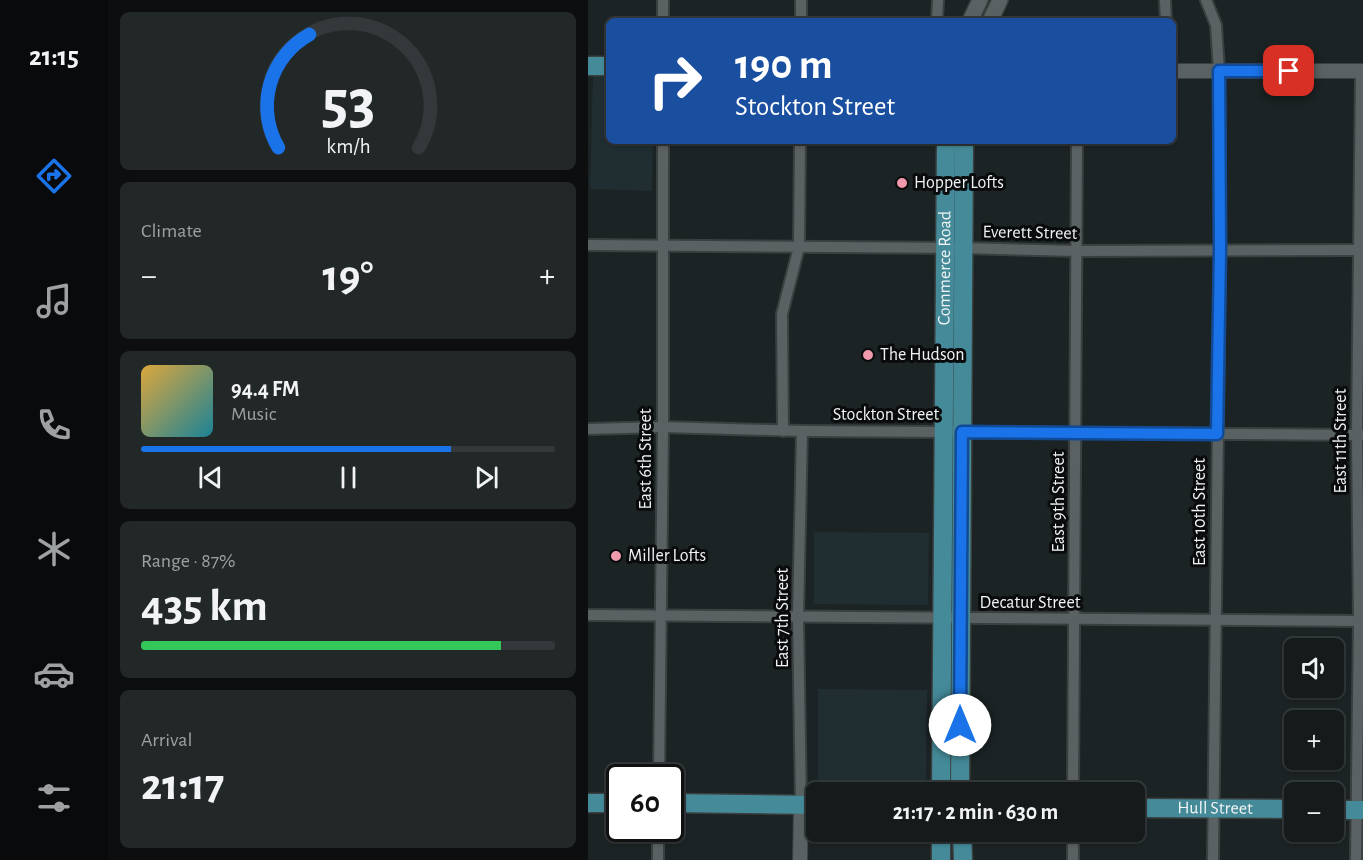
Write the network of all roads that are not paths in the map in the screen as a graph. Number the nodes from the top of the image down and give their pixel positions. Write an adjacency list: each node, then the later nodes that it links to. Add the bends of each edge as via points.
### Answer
1 (663, 0): 8 (street)
2 (801, 0): 9 (street)
3 (938, 0): 10 (street)
4 (980, 0): 11 (main road)
5 (1000, 0): 12 (main road)
6 (1165, 0): 13 (street)
7 (1206, 0): 17 (street, East 10th Street, via 1216,26)
8 (663, 18)
9 (801, 18)
10 (938, 18)
11 (971, 18)
12 (991, 18)
13 (1166, 18)
14 (588, 66): 15 (main road)
15 (606, 66)
16 (1176, 71): 17 (street)
17 (1219, 71): 18 (street); 29 (street, East 10th Street)
18 (1362, 71): 30 (street, East 11th Street)
19 (663, 144): 25 (street, East 6th Street)
20 (800, 144): 26 (street)
21 (946, 144): 27 (main road, Commerce Road)
22 (964, 144): 28 (main road, Commerce Road)
23 (1077, 144): 31 (street, East 9th Street)
24 (588, 245): 25 (street, Everett Street)
25 (663, 246): 26 (street, Everett Street); 32 (street, East 6th Street)
26 (799, 247): 27 (street, Everett Street); 34 (street, via 782,314)
27 (945, 248): 28 (street, Everett Street); 36 (main road, Commerce Road)
28 (964, 248): 31 (street, Everett Street); 36 (main road, Commerce Road)
29 (1220, 250): 30 (street, Everett Street); 31 (street, Everett Street); 38 (street, East 10th Street)
30 (1361, 250): 39 (street, East 11th Street)
31 (1077, 251): 37 (street, East 9th Street)
32 (663, 427): 33 (street, Stockton Street); 34 (street, Stockton Street); 41 (street, East 6th Street)
33 (588, 429)
34 (783, 431): 35 (street, Stockton Street)
35 (802, 431): 36 (street, Stockton Street); 42 (street, East 7th Street)
36 (953, 432): 37 (street, Stockton Street); 43 (main road, Commerce Road); 44 (main road, Commerce Road)
37 (1076, 433): 38 (street, Stockton Street); 45 (street, East 9th Street)
38 (1217, 434): 39 (street, Stockton Street); 46 (street, East 10th Street)
39 (1360, 435): 47 (street, East 11th Street)
40 (588, 615): 41 (street, Decatur Street)
41 (661, 615): 42 (street, Decatur Street); 48 (street, East 6th Street)
42 (798, 616): 43 (street, Decatur Street); 49 (street, East 7th Street)
43 (942, 619): 44 (street, Decatur Street); 50 (main road, Commerce Road)
44 (961, 619): 45 (street, Decatur Street); 51 (main road, Commerce Road)
45 (1074, 620): 46 (street, Decatur Street); 52 (street, East 9th Street)
46 (1216, 621): 47 (street, Decatur Street); 58 (street, East 10th Street)
47 (1361, 621): 61 (street, East 11th Street)
48 (659, 764)
49 (808, 782)
50 (941, 782)
51 (960, 782)
52 (1073, 782)
53 (588, 803): 54 (main road)
54 (606, 803)
55 (684, 803): 56 (main road)
56 (806, 805)
57 (1145, 808): 58 (main road, Hull Street)
58 (1213, 809): 59 (main road, Hull Street); 72 (street, East 10th Street)
59 (1284, 809)
60 (1344, 810): 61 (main road)
61 (1360, 810): 73 (street, East 11th Street)
62 (806, 823): 68 (street)
63 (658, 842): 67 (street)
64 (941, 842): 69 (main road)
65 (962, 842): 70 (main road)
66 (1073, 842): 71 (street)
67 (657, 860)
68 (800, 860)
69 (941, 860)
70 (963, 860)
71 (1073, 860)
72 (1213, 860)
73 (1356, 860)

